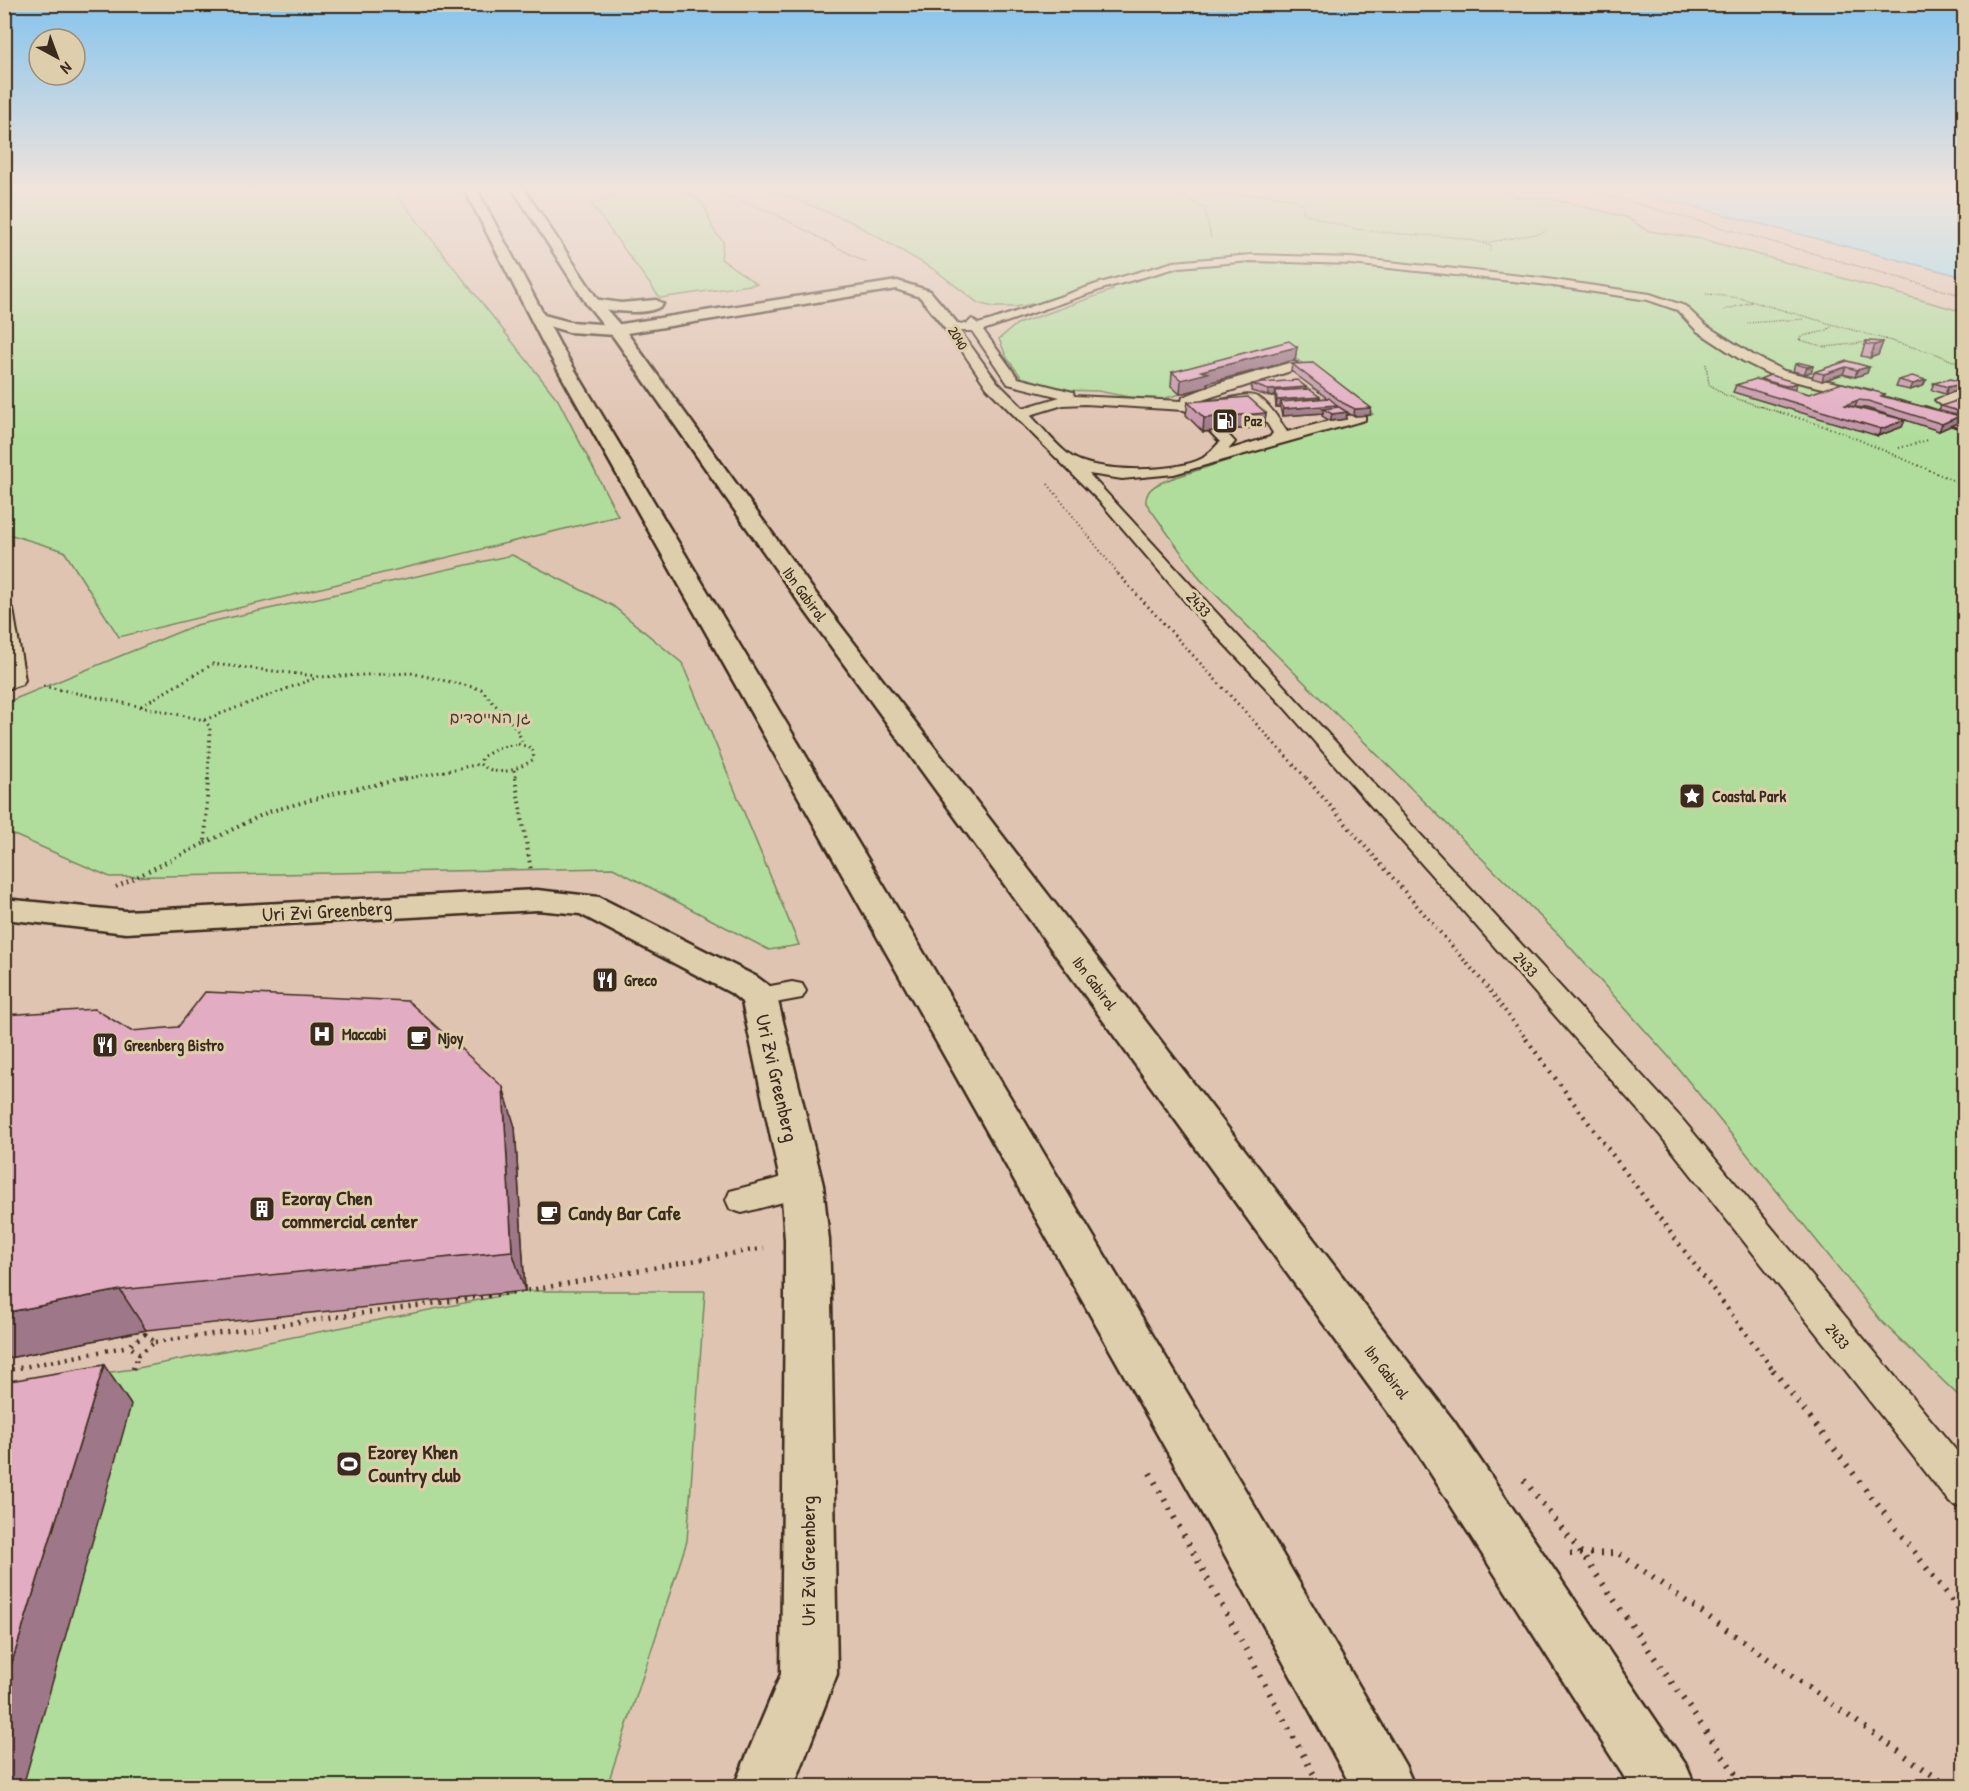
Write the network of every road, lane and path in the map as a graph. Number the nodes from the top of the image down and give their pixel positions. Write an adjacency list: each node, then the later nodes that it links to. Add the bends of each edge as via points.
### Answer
1 (514, 270): 14 (street)
2 (573, 270): 12 (street, Ibn Gabirol)
3 (886, 270): 7 (street)
4 (1160, 270): 10 (lane)
5 (1429, 270): 27 (lane, via 1609,290 1666,302 1681,308 1701,328 1748,358 1780,374)
6 (1871, 270): 8 (path)
7 (934, 283)
8 (1965, 296)
9 (671, 302): 12 (street, 2040, via 621,308)
10 (1045, 306): 13 (lane); 13 (lane, via 1012,319)
11 (1723, 315): 15 (path, via 1723,311 1752,302)
12 (604, 316): 14 (street, 2040, via 576,328); 18 (street, 2040, via 897,285 925,294); 61 (street, Ibn Gabirol, via 806,596 1434,1436)
13 (974, 316): 18 (lane); 26 (lane, 2040, via 1013,381 1041,391)
14 (540, 319): 64 (street)
15 (1812, 320): 16 (path); 17 (path)
16 (1745, 322)
17 (1833, 325): 19 (path, via 1799,340 1826,347); 21 (path)
18 (952, 327): 30 (lane, 2040, via 964,348)
19 (1871, 342)
20 (1879, 342): 21 (path)
21 (1897, 343): 24 (path)
22 (1703, 354): 39 (path, via 1709,384 1714,390 1836,430)
23 (1292, 366): 28 (lane)
24 (1965, 366)
25 (1965, 393): 29 (lane, via 1942,400)
26 (1098, 399): 28 (lane); 30 (lane, via 1048,403)
27 (1884, 399)
28 (1168, 406): 33 (lane, via 1260,402 1280,433); 37 (lane, via 1198,411 1228,442)
29 (1957, 406): 32 (lane, via 1916,408)
30 (1019, 414): 36 (lane, 2040)
31 (1360, 417): 33 (lane)
32 (1965, 425)
33 (1276, 440): 37 (lane)
34 (1930, 440): 35 (path)
35 (1899, 448)
36 (1063, 458): 37 (lane, via 1101,472 1128,476 1155,474); 60 (lane, 2433, via 1108,501 1202,609 1291,702 1671,1127)
37 (1210, 459)
38 (1047, 483): 62 (path, via 1120,576 1314,787 1484,983 1727,1310)
39 (1965, 485)
40 (4, 609): 42 (lane)
41 (318, 676): 43 (path, via 213,664); 44 (path); 45 (path, via 411,674 481,689 517,729)
42 (10, 682): 43 (path)
43 (140, 706): 44 (path)
44 (204, 720): 48 (path, via 210,727)
45 (523, 744): 46 (path, via 496,747 482,757); 47 (path, via 532,748 534,759)
46 (480, 764): 47 (path, via 498,772); 48 (path, via 340,792 268,812)
47 (514, 770): 49 (path)
48 (205, 843): 51 (path)
49 (537, 900): 51 (street, Uri Zvi Greenberg, via 126,922); 52 (street, Uri Zvi Greenberg, via 587,904 744,985 776,994)
50 (4, 909): 51 (street, Uri Zvi Greenberg)
51 (55, 916)
52 (802, 1185): 53 (lane); 54 (street, Uri Zvi Greenberg)
53 (742, 1200)
54 (807, 1240): 55 (path, via 525,1291); 63 (street, Uri Zvi Greenberg, via 808,1674)
55 (156, 1342): 56 (path, via 146,1332); 57 (path)
56 (129, 1346): 57 (path); 59 (path)
57 (139, 1354): 58 (path)
58 (133, 1369)
59 (4, 1371)
60 (1965, 1490)
61 (1515, 1557): 65 (street, Ibn Gabirol); 66 (path, via 1618,1553)
62 (1965, 1616)
63 (764, 1786)
64 (1384, 1786)
65 (1665, 1786)
66 (1948, 1786)

